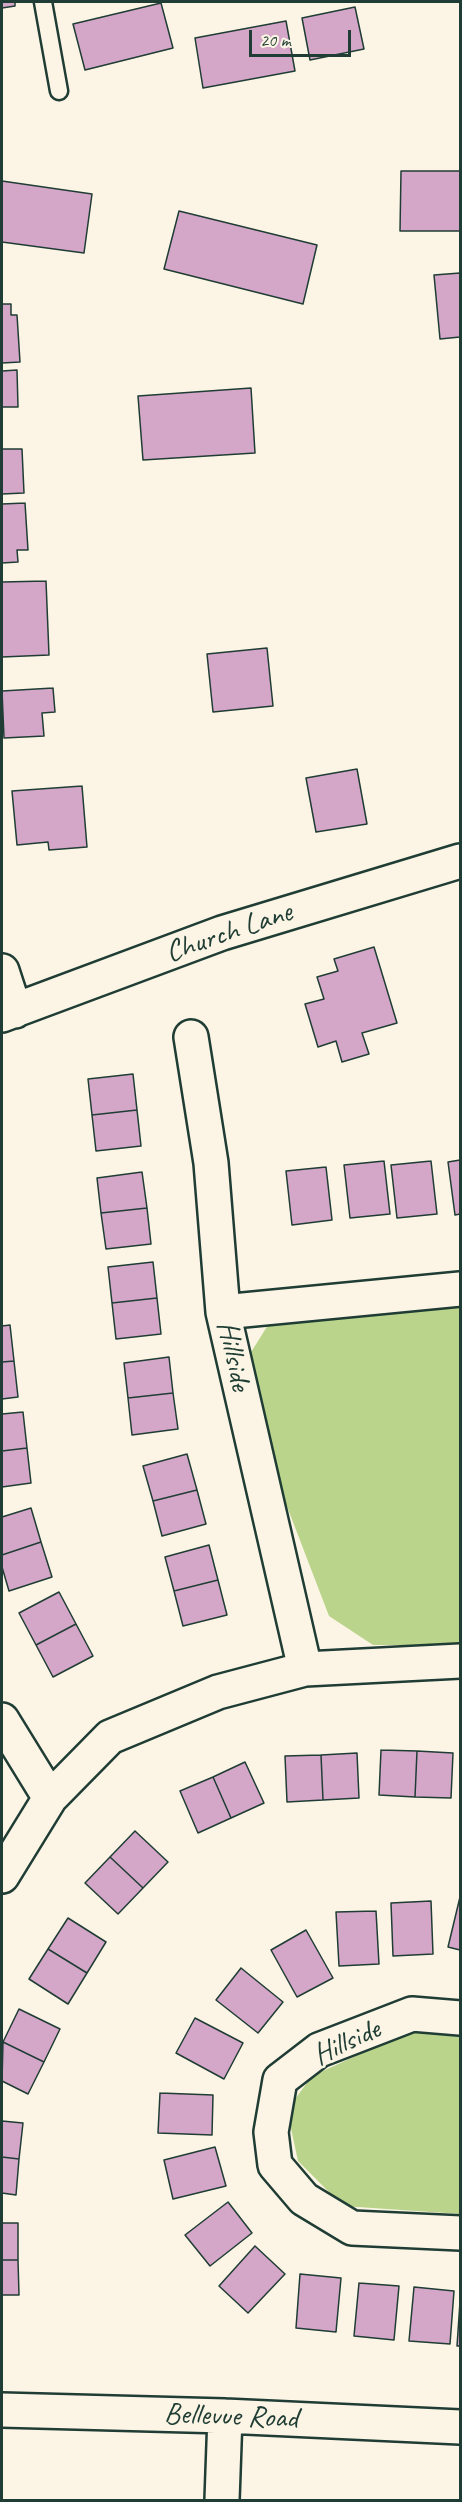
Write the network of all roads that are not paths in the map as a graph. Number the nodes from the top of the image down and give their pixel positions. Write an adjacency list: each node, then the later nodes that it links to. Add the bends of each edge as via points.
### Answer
1 (43, 2): 2 (lane)
2 (59, 91)
3 (460, 861): 5 (street, Church Lane, via 222,933)
4 (2, 971): 5 (street)
5 (8, 1013)
6 (191, 1037): 8 (street, Hillside, via 211,1163)
7 (460, 1289): 8 (street)
8 (223, 1312): 10 (street, Hillside)
9 (460, 1661): 10 (street)
10 (305, 1669): 12 (street, via 218,1692 110,1737)
11 (2, 1720): 12 (street)
12 (50, 1798): 13 (street)
13 (2, 1876)
14 (460, 2018): 15 (street, Hillside, via 412,2014 319,2050 280,2080 271,2132 275,2165 304,2199 352,2228)
15 (460, 2233)
16 (2, 2410): 17 (street, Bellevue Road)
17 (225, 2416): 18 (street, Bellevue Road); 19 (street)
18 (460, 2427)
19 (222, 2500)

